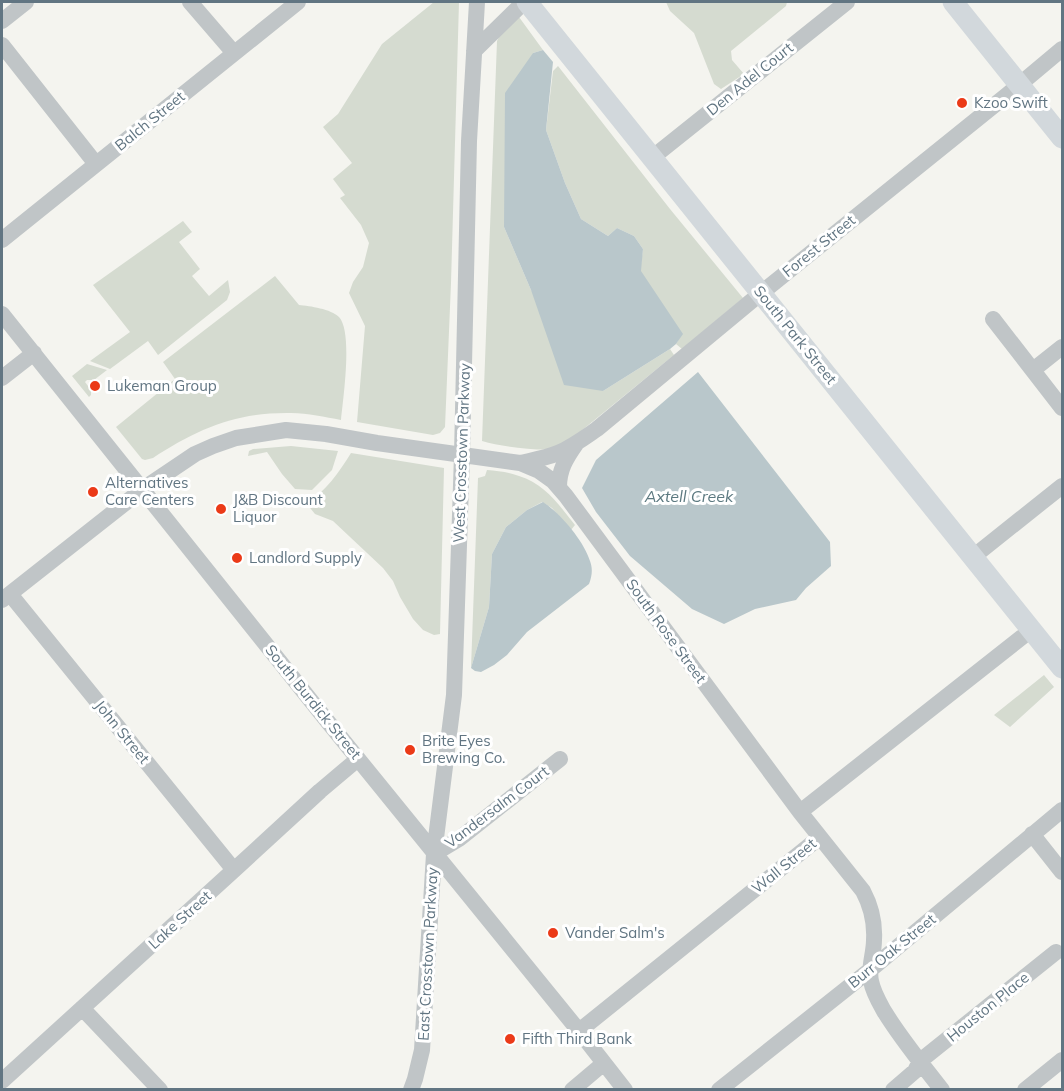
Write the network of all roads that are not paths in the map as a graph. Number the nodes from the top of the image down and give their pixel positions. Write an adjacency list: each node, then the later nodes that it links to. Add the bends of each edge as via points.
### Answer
1 (26, 2): 8 (street)
2 (190, 2): 12 (street)
3 (298, 2): 12 (street, Balch Street)
4 (477, 2): 11 (street, West Crosstown Parkway)
5 (525, 2): 11 (street); 15 (main road, South Park Street)
6 (847, 2): 15 (street, Den Adel Court)
7 (953, 2): 13 (main road)
8 (2, 21)
9 (2, 45): 16 (street)
10 (1062, 49): 13 (street, Forest Street)
11 (474, 51): 27 (street, West Crosstown Parkway)
12 (234, 53): 16 (street, Balch Street)
13 (1020, 85): 14 (main road); 18 (street, Forest Street)
14 (1062, 138)
15 (653, 157): 18 (main road, South Park Street)
16 (96, 164): 17 (street, Balch Street)
17 (2, 240)
18 (761, 293): 26 (street, Forest Street); 32 (main road, South Park Street)
19 (2, 314): 22 (street, South Burdick Street)
20 (993, 319): 23 (street)
21 (1062, 346): 23 (street)
22 (34, 353): 24 (street); 31 (street, South Burdick Street)
23 (1033, 370): 25 (street)
24 (2, 378)
25 (1062, 408)
26 (577, 443): 28 (street, Forest Street, via 553,455); 30 (street, Forest Street, via 563,464)
27 (462, 455): 28 (street); 31 (street, via 286,430 213,446); 42 (street, West Crosstown Parkway, via 454,695)
28 (520, 463): 30 (street, South Rose Street, via 539,471)
29 (1062, 486): 32 (street)
30 (559, 487): 39 (street, South Rose Street)
31 (143, 489): 33 (street); 36 (street, South Burdick Street)
32 (973, 557): 34 (main road, South Park Street)
33 (6, 597): 43 (street, John Street)
34 (1031, 630): 35 (main road, South Park Street); 39 (street)
35 (1062, 668)
36 (358, 759): 42 (street, South Burdick Street); 43 (street, Lake Street)
37 (560, 759): 42 (street, Vandersalm Court, via 459,839)
38 (1062, 810): 40 (street, Burr Oak Street)
39 (800, 813): 41 (street, Wall Street)
40 (1032, 834): 44 (street); 46 (street, Burr Oak Street)
41 (820, 837): 46 (street, via 869,902 874,931); 48 (street, Wall Street)
42 (434, 854): 48 (street, South Burdick Street); 54 (street, East Crosstown Parkway, via 425,1029)
43 (234, 870): 47 (street, Lake Street)
44 (1062, 872)
45 (1056, 952): 50 (street, Houston Place)
46 (870, 970): 50 (street, via 878,1000 897,1033); 57 (street, Burr Oak Street)
47 (82, 1008): 52 (street, Lake Street); 53 (street)
48 (579, 1031): 51 (street, South Burdick Street)
49 (1062, 1060): 60 (street)
50 (920, 1061): 58 (street, Houston Place, via 915,1071); 59 (street)
51 (604, 1063): 55 (street); 56 (street, South Burdick Street)
52 (2, 1081)
53 (160, 1089)
54 (411, 1089)
55 (572, 1089)
56 (625, 1089)
57 (719, 1089)
58 (893, 1089)
59 (942, 1089)
60 (1025, 1089)

